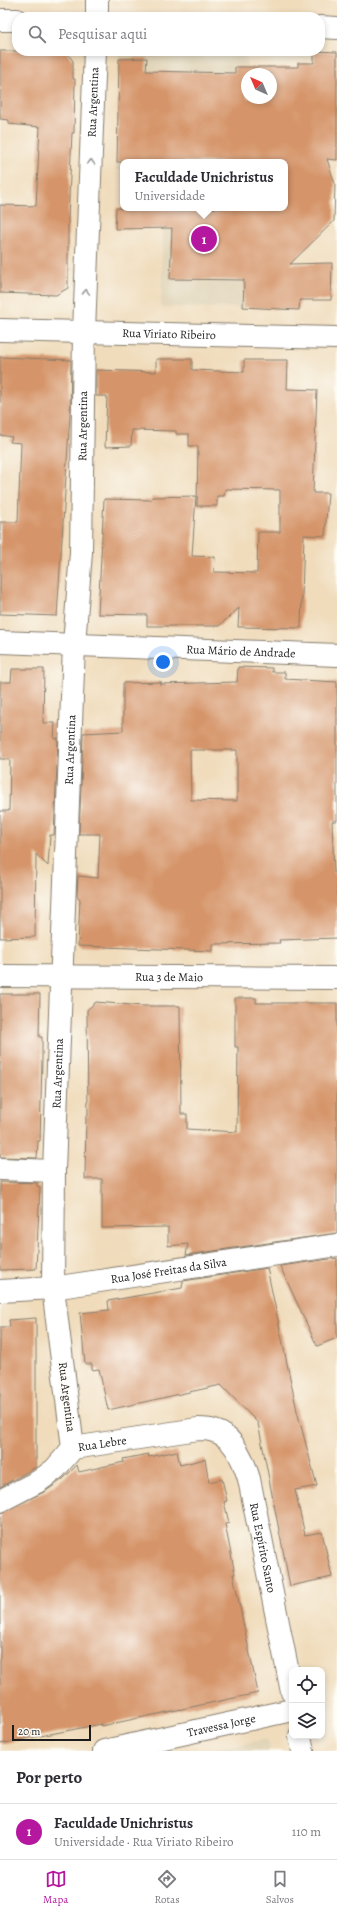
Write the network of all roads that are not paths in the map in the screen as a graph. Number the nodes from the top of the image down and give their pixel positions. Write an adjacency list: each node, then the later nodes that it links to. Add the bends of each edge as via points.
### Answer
1 (97, 0): 2 (street)
2 (96, 12)
3 (0, 20): 4 (street)
4 (12, 20)
5 (325, 27): 6 (street)
6 (337, 28)
7 (95, 56): 9 (street, Rua Argentina, one-way to 7)
8 (0, 330): 9 (street, Rua Viriato Ribeiro)
9 (84, 331): 10 (street, Rua Viriato Ribeiro); 12 (street, Rua Argentina, via 81,552)
10 (337, 338)
11 (0, 642): 12 (street, Rua Mário de Andrade)
12 (74, 645): 13 (street, Rua Mário de Andrade); 15 (street, Rua Argentina)
13 (337, 655)
14 (0, 976): 15 (street, Rua 3 de Maio)
15 (60, 976): 16 (street, Rua 3 de Maio); 18 (street, Rua Argentina)
16 (337, 978)
17 (0, 1169): 18 (street)
18 (54, 1171): 20 (street, Rua Argentina)
19 (337, 1245): 20 (street, Rua José Freitas da Silva)
20 (53, 1288): 21 (street, Rua José Freitas da Silva); 23 (street, Rua Argentina)
21 (0, 1291)
22 (198, 1429): 23 (street, Rua Lebre); 25 (street, Rua Espírito Santo, via 215,1431 228,1439 244,1461)
23 (73, 1448): 24 (street, Rua Lebre, via 55,1469 39,1481)
24 (0, 1501)
25 (289, 1677)
26 (289, 1711): 28 (street, Travessa Jorge)
27 (301, 1739): 29 (street)
28 (104, 1751)
29 (303, 1751)

